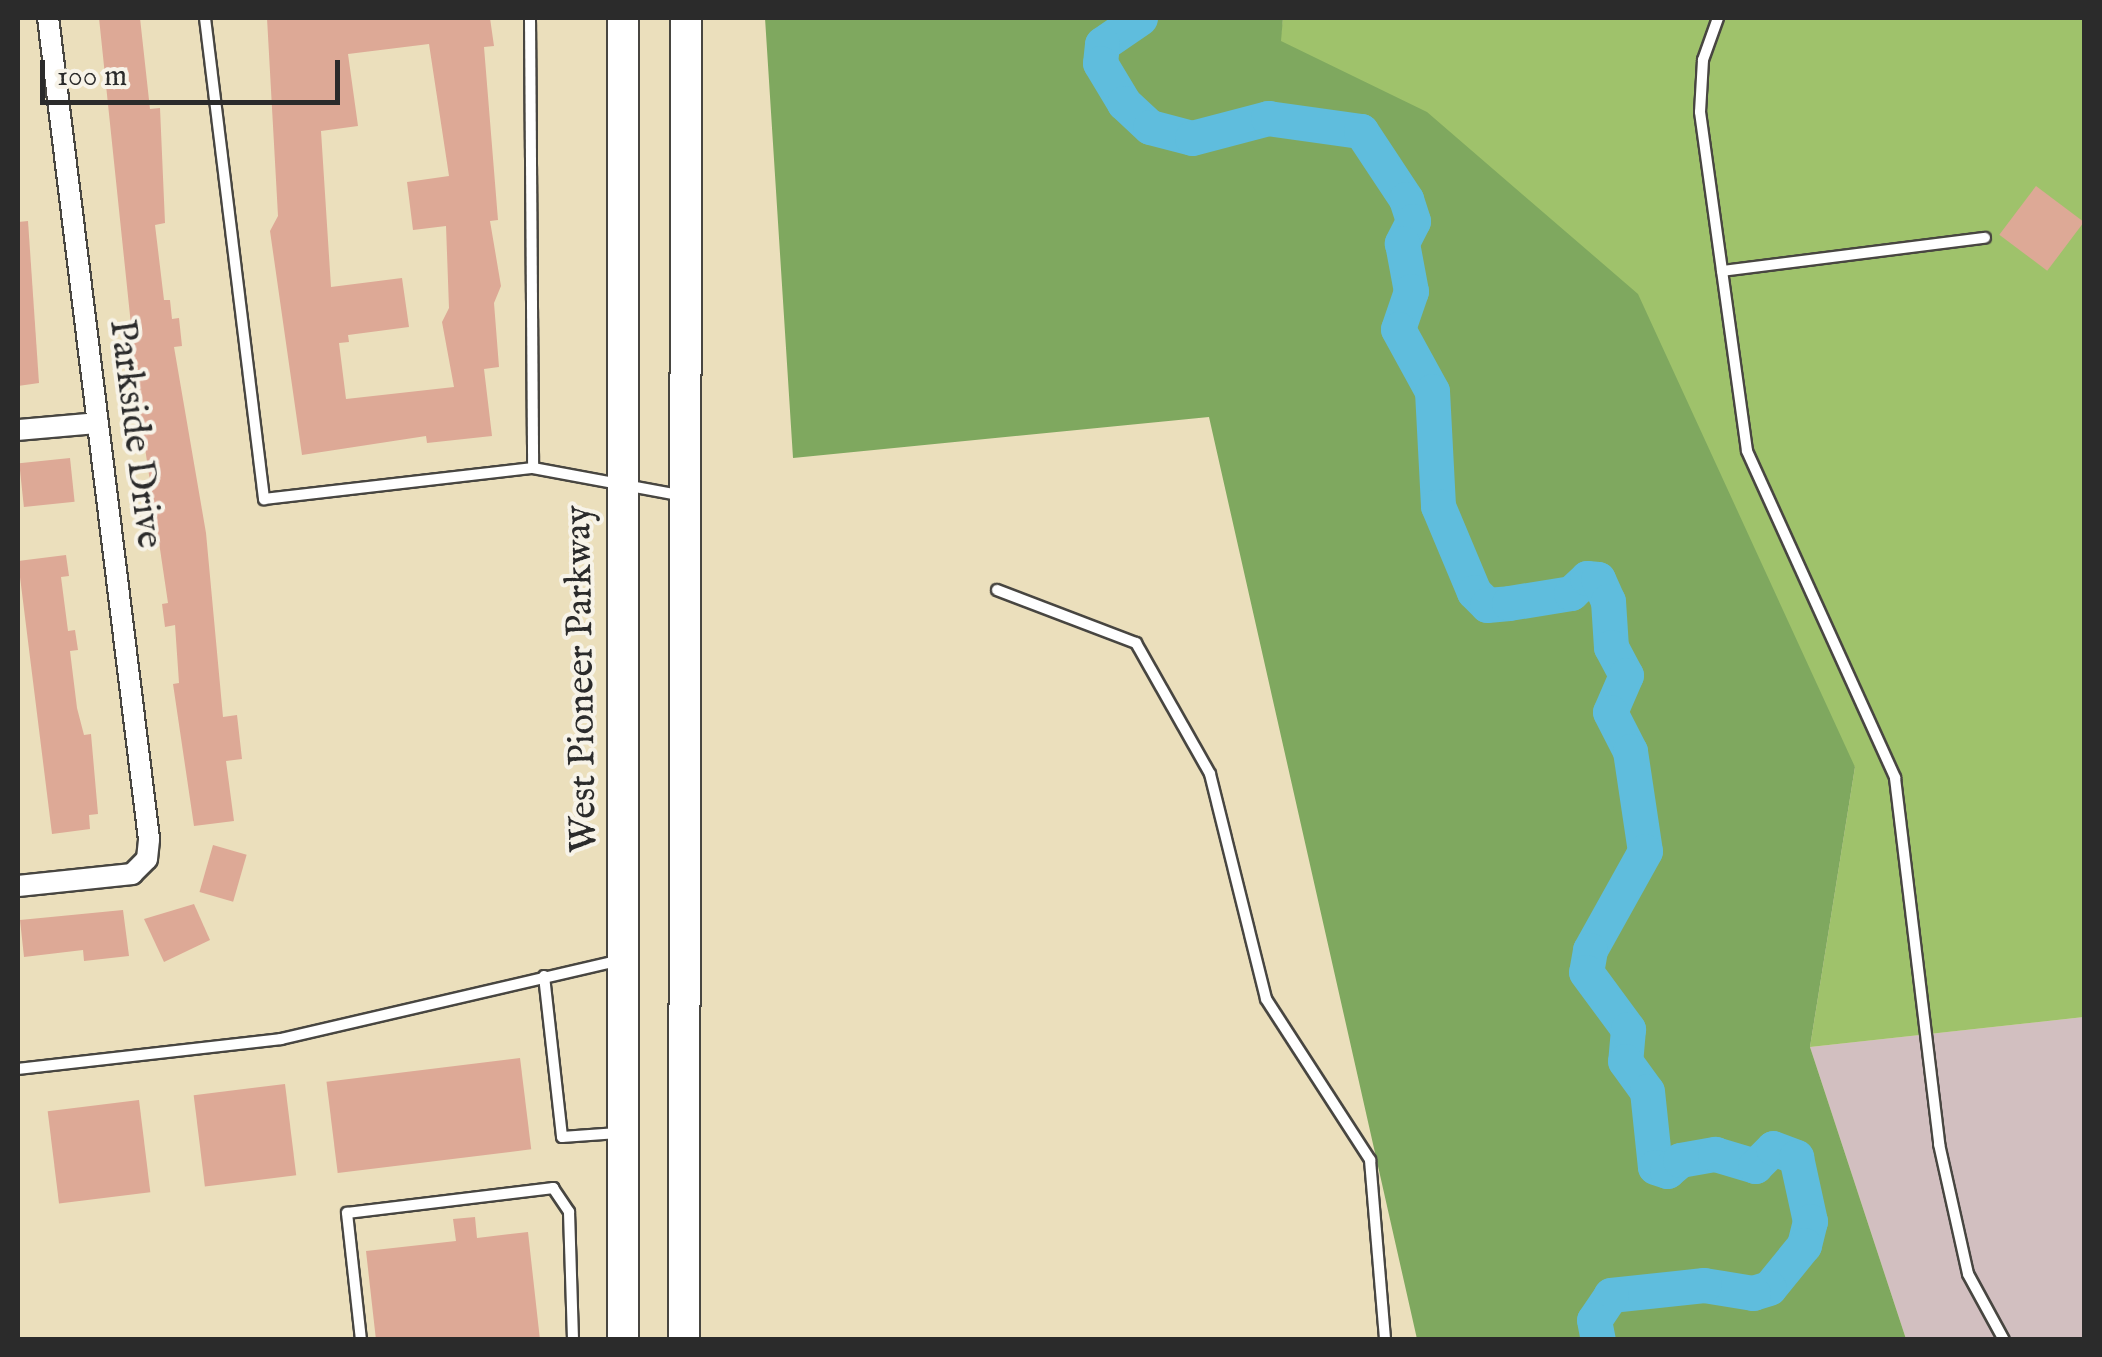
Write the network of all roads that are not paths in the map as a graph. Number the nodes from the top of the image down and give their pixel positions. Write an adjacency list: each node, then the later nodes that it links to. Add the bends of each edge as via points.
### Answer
1 (48, 18): 9 (street, Parkside Drive)
2 (205, 18): 11 (lane, via 264,499)
3 (530, 18): 11 (lane)
4 (622, 18): 12 (main road, West Pioneer Parkway)
5 (686, 18): 13 (main road)
6 (1718, 18): 8 (lane, via 1703,60 1700,112)
7 (1984, 238): 8 (lane)
8 (1722, 272): 25 (lane, via 1747,451 1895,778 1938,1144 1968,1274)
9 (98, 423): 10 (street); 15 (street, Parkside Drive, via 147,859 132,874)
10 (18, 430)
11 (533, 468): 12 (lane)
12 (620, 484): 13 (lane); 16 (main road, West Pioneer Parkway)
13 (685, 496): 23 (main road)
14 (997, 590): 24 (lane, via 1136,643 1210,774 1266,999 1370,1160)
15 (18, 886)
16 (627, 960): 17 (lane); 19 (main road, West Pioneer Parkway)
17 (544, 976): 18 (lane, via 281,1039); 19 (lane, via 562,1137)
18 (18, 1069)
19 (625, 1132): 22 (main road, West Pioneer Parkway)
20 (360, 1340): 21 (lane, via 347,1213 553,1188 569,1212)
21 (573, 1340)
22 (623, 1340)
23 (684, 1340)
24 (1386, 1340)
25 (2004, 1340)

